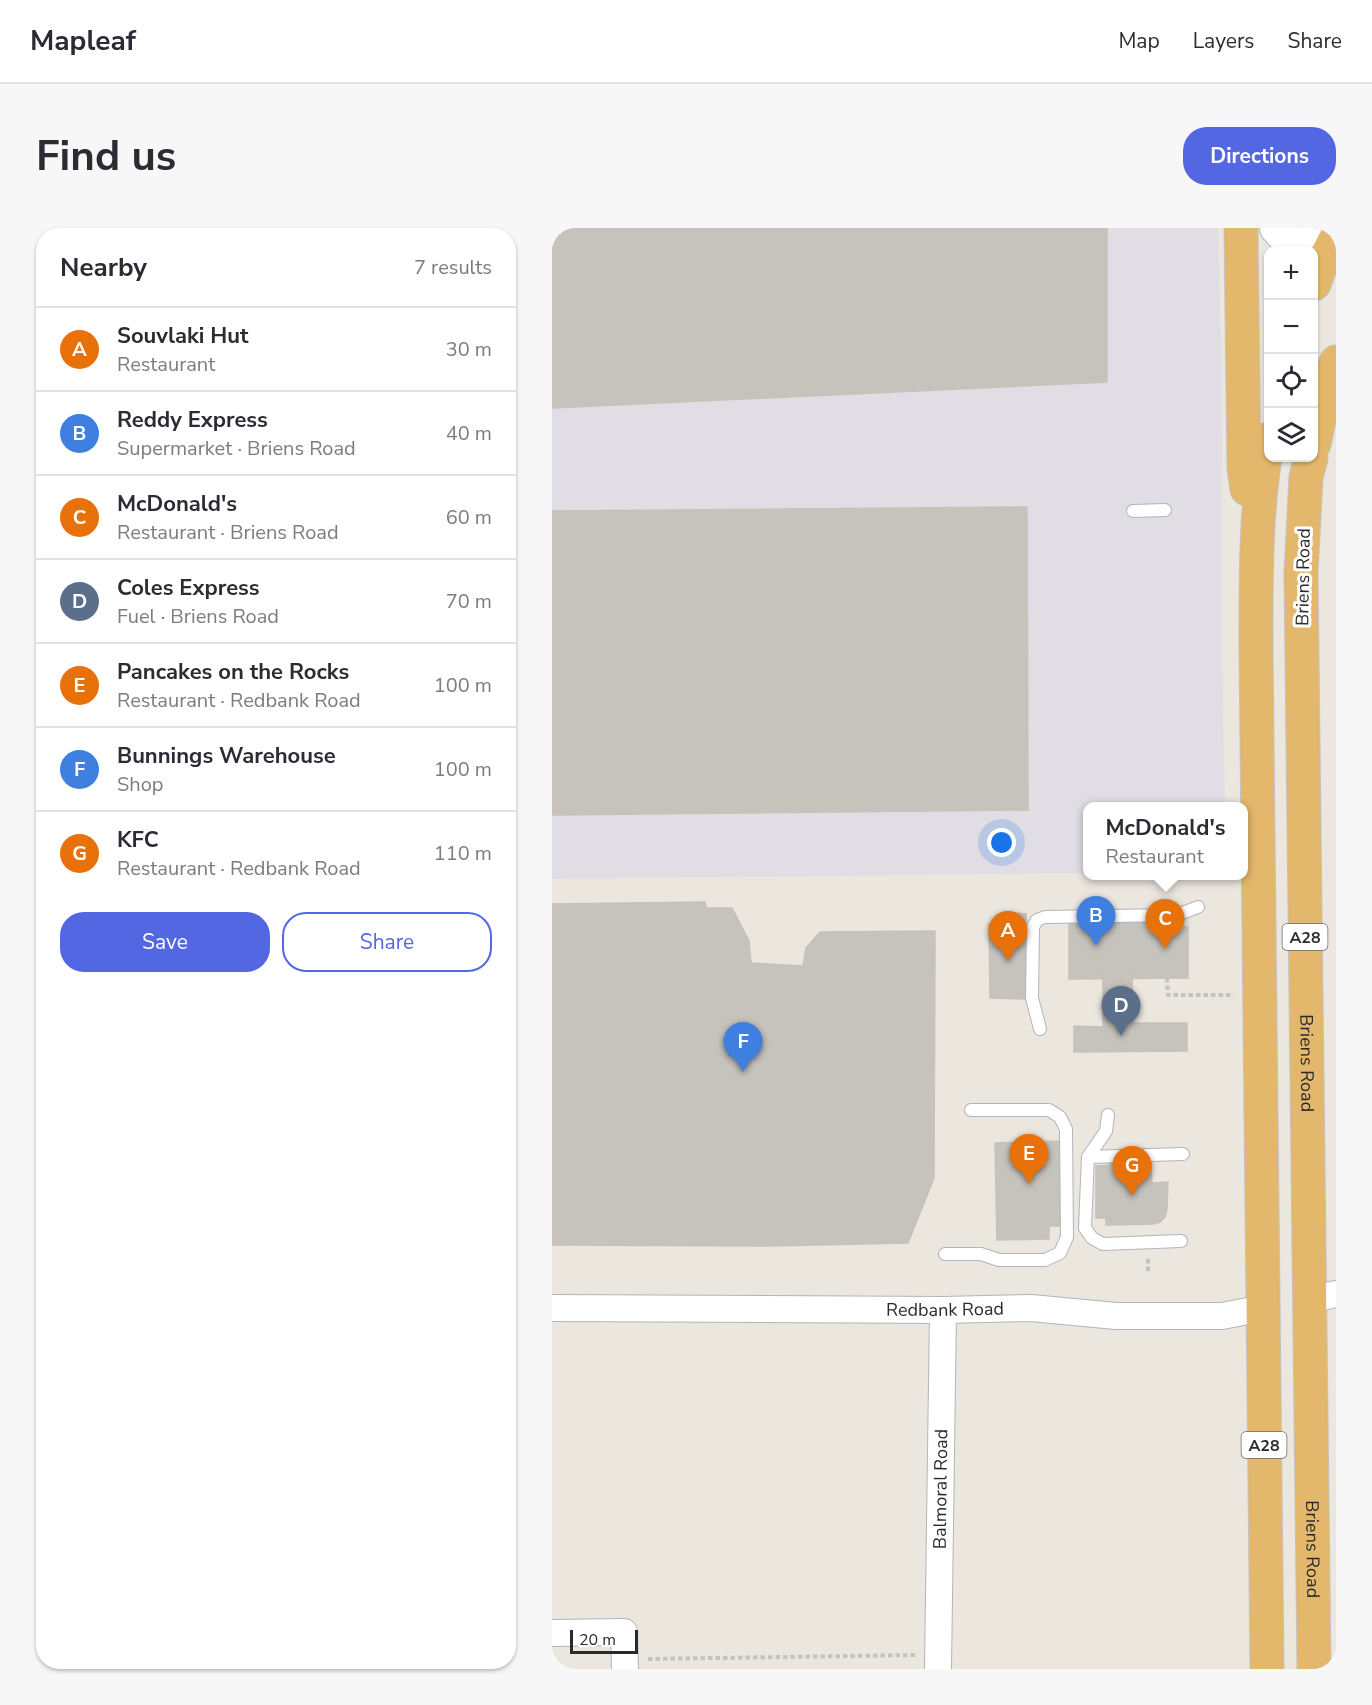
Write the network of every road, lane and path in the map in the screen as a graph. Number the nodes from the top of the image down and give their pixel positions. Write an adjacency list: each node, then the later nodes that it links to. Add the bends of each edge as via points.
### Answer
1 (1241, 228): 10 (highway, via 1244,468)
2 (1276, 228): 3 (street)
3 (1322, 257)
4 (1336, 362): 5 (highway)
5 (1318, 425)
6 (1264, 462): 10 (highway, A28)
7 (1310, 462): 23 (highway, Briens Road / A28, via 1301,573)
8 (1166, 510): 9 (lane)
9 (1133, 511)
10 (1256, 547): 11 (highway, A28)
11 (1250, 807): 12 (highway, A28)
12 (1251, 860): 25 (highway, A28)
13 (1198, 907): 16 (lane, via 1177,915 1037,920 1033,927 1032,998)
14 (1167, 978): 15 (path, via 1168,995)
15 (1235, 995)
16 (1040, 1029)
17 (971, 1110): 22 (lane, via 1049,1110 1060,1116 1066,1129 1067,1237 1060,1253 1045,1260)
18 (1108, 1115): 20 (lane, via 1106,1131)
19 (1183, 1154): 20 (lane)
20 (1088, 1157): 21 (lane, via 1085,1228 1092,1238 1103,1244)
21 (1181, 1241)
22 (945, 1254)
23 (1322, 1297): 25 (highway, Redbank Road); 31 (highway, Briens Road / A28)
24 (552, 1308): 26 (street, Redbank Road)
25 (1264, 1308): 26 (street, Redbank Road, via 1222,1316 1116,1316 1031,1308); 30 (highway, A28)
26 (943, 1310): 28 (street, Balmoral Road)
27 (552, 1634): 29 (street, via 624,1632)
28 (938, 1662): 29 (path)
29 (625, 1664)
30 (1267, 1669)
31 (1314, 1669)

